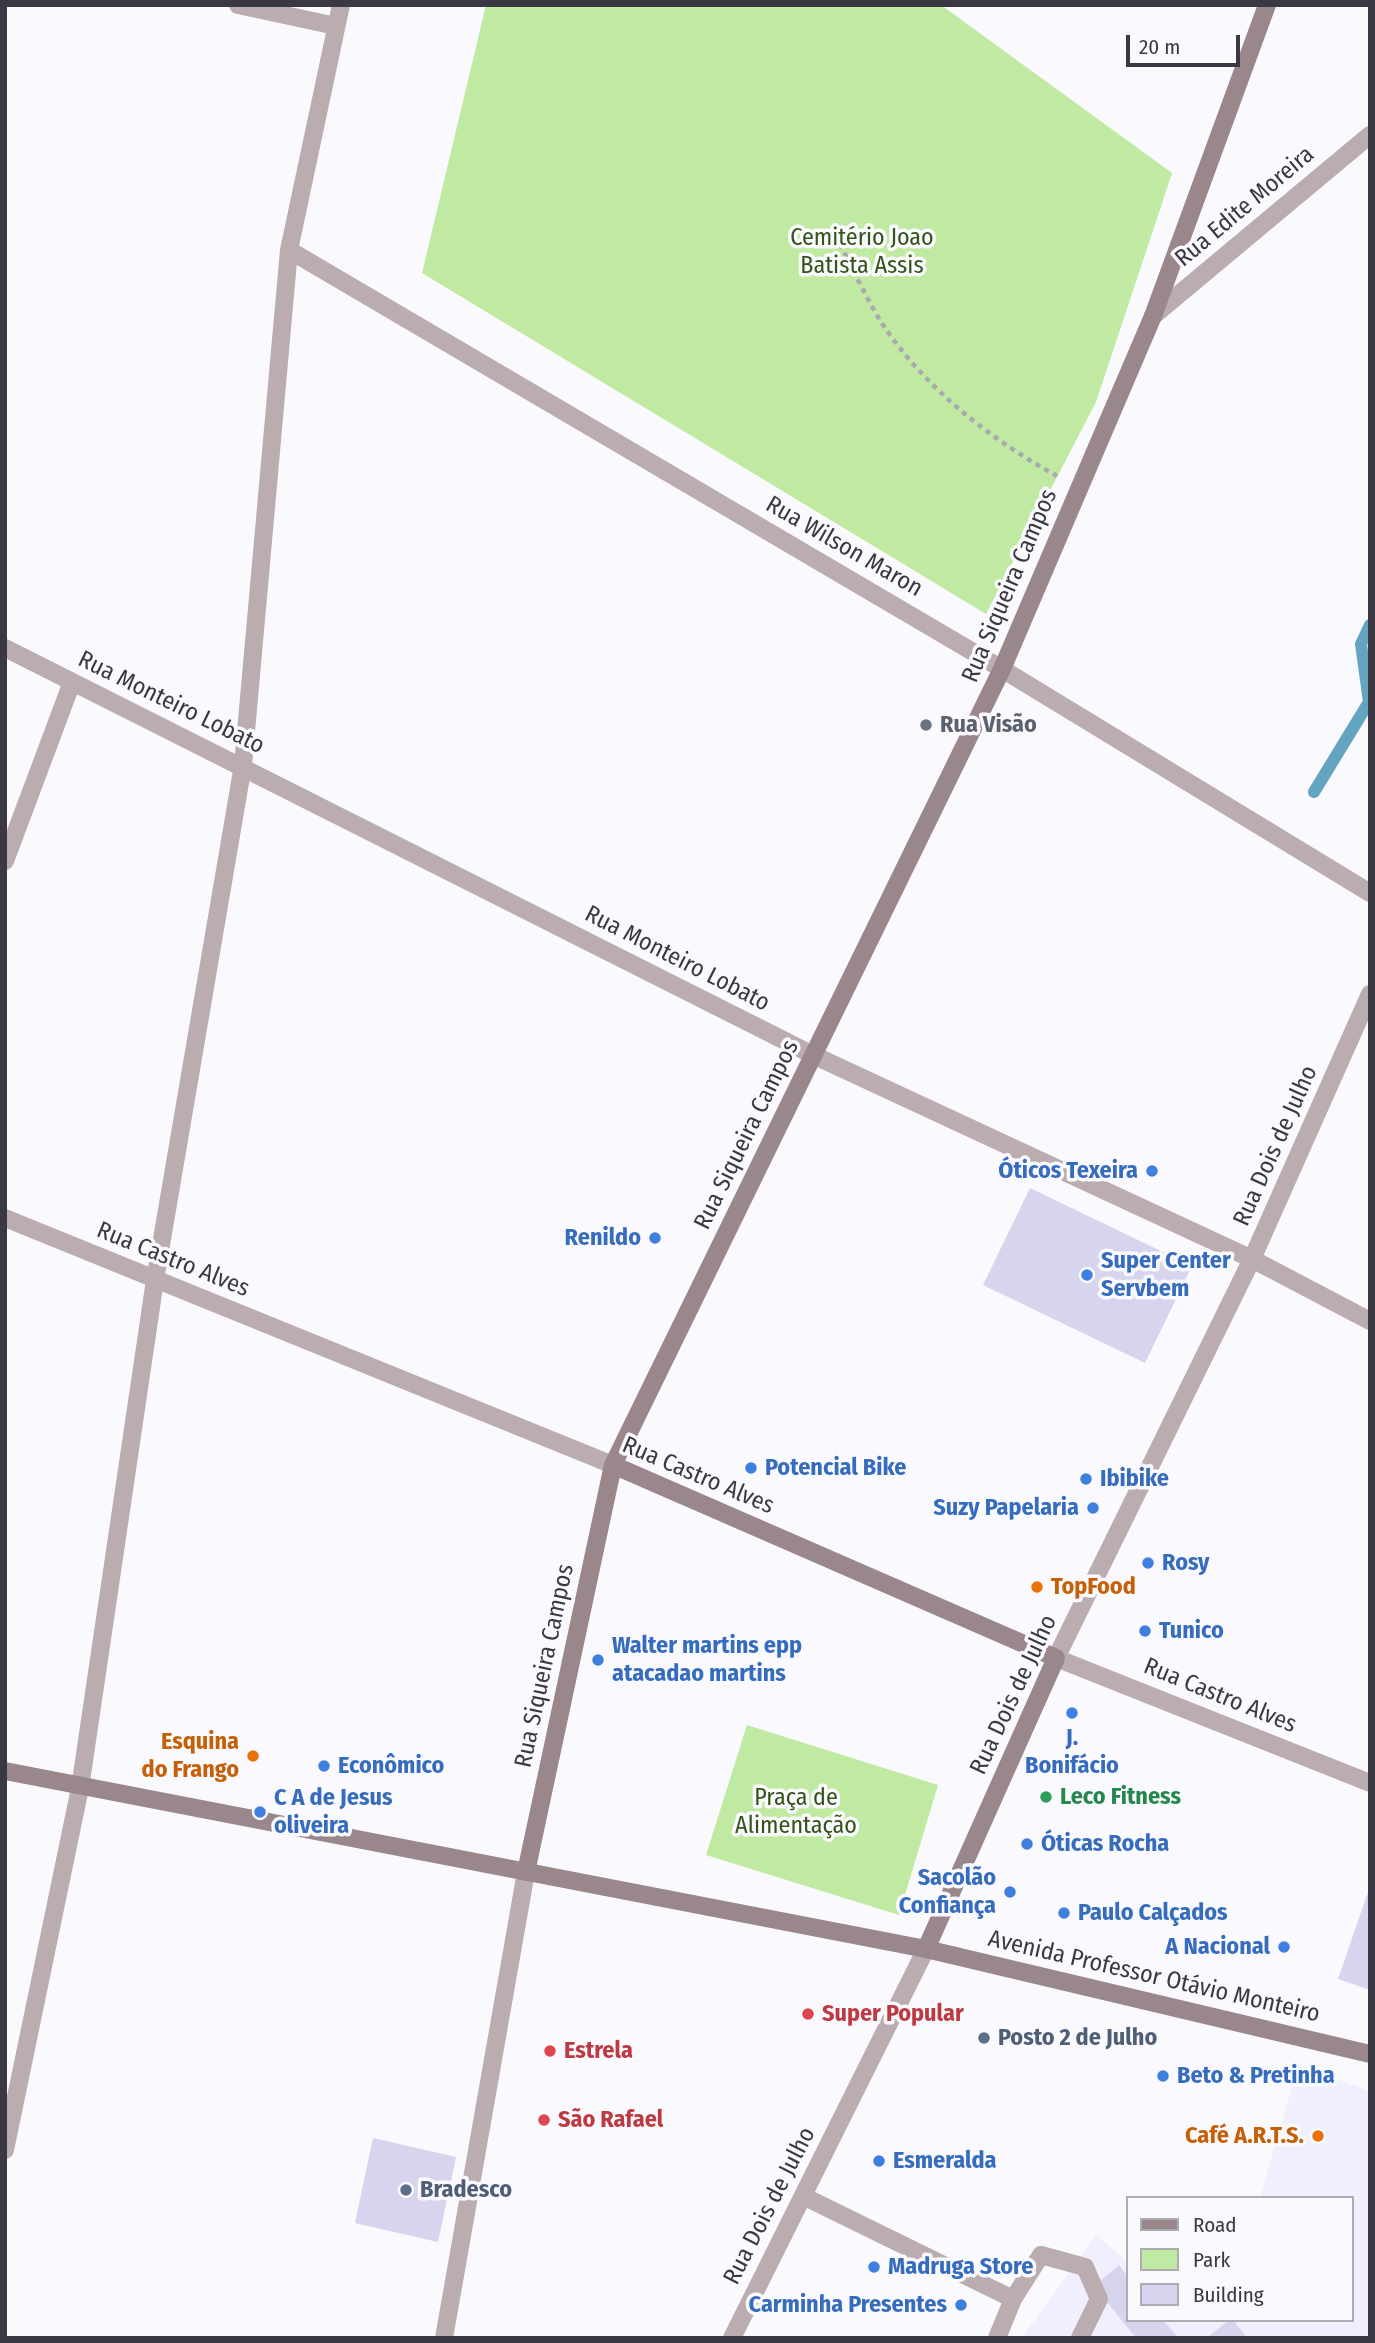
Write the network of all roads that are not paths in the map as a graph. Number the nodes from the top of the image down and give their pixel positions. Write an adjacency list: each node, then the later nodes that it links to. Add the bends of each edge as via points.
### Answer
1 (238, 5): 4 (street)
2 (341, 5): 4 (street)
3 (1267, 5): 7 (main road, Rua Siqueira Campos)
4 (336, 26): 6 (street)
5 (1370, 135): 7 (street, Rua Edite Moreira)
6 (289, 250): 9 (street, Rua Wilson Maron); 11 (street)
7 (1153, 316): 9 (main road, Rua Siqueira Campos)
8 (5, 648): 10 (street, Rua Monteiro Lobato)
9 (1002, 669): 13 (street, Rua Wilson Maron); 15 (main road, Rua Siqueira Campos)
10 (72, 682): 11 (street, Rua Monteiro Lobato); 12 (street)
11 (243, 765): 15 (street, Rua Monteiro Lobato); 18 (street)
12 (5, 861)
13 (1370, 893)
14 (1370, 994): 17 (street, Rua Dois de Julho)
15 (813, 1055): 17 (street, Rua Monteiro Lobato); 20 (main road, Rua Siqueira Campos)
16 (5, 1218): 18 (street, Rua Castro Alves)
17 (1252, 1259): 19 (street, Rua Monteiro Lobato); 21 (street, Rua Dois de Julho)
18 (155, 1280): 20 (street, Rua Castro Alves); 24 (street)
19 (1370, 1321)
20 (613, 1465): 21 (main road, Rua Castro Alves); 25 (main road, Rua Siqueira Campos)
21 (1056, 1658): 23 (street, Rua Castro Alves); 26 (main road, Rua Dois de Julho)
22 (5, 1771): 24 (main road, Avenida Professor Otávio Monteiro)
23 (1370, 1783)
24 (80, 1788): 25 (main road, Avenida Professor Otávio Monteiro); 28 (street)
25 (526, 1872): 26 (main road, Avenida Professor Otávio Monteiro); 31 (street, Rua Siqueira Campos)
26 (926, 1949): 27 (main road, Avenida Professor Otávio Monteiro); 29 (street, Rua Dois de Julho)
27 (1370, 2054)
28 (5, 2150)
29 (803, 2196): 30 (street); 32 (street, Rua Dois de Julho)
30 (1013, 2299): 33 (street); 34 (street, via 1041,2255 1085,2267 1099,2299)
31 (444, 2338)
32 (732, 2338)
33 (997, 2338)
34 (1080, 2338)

